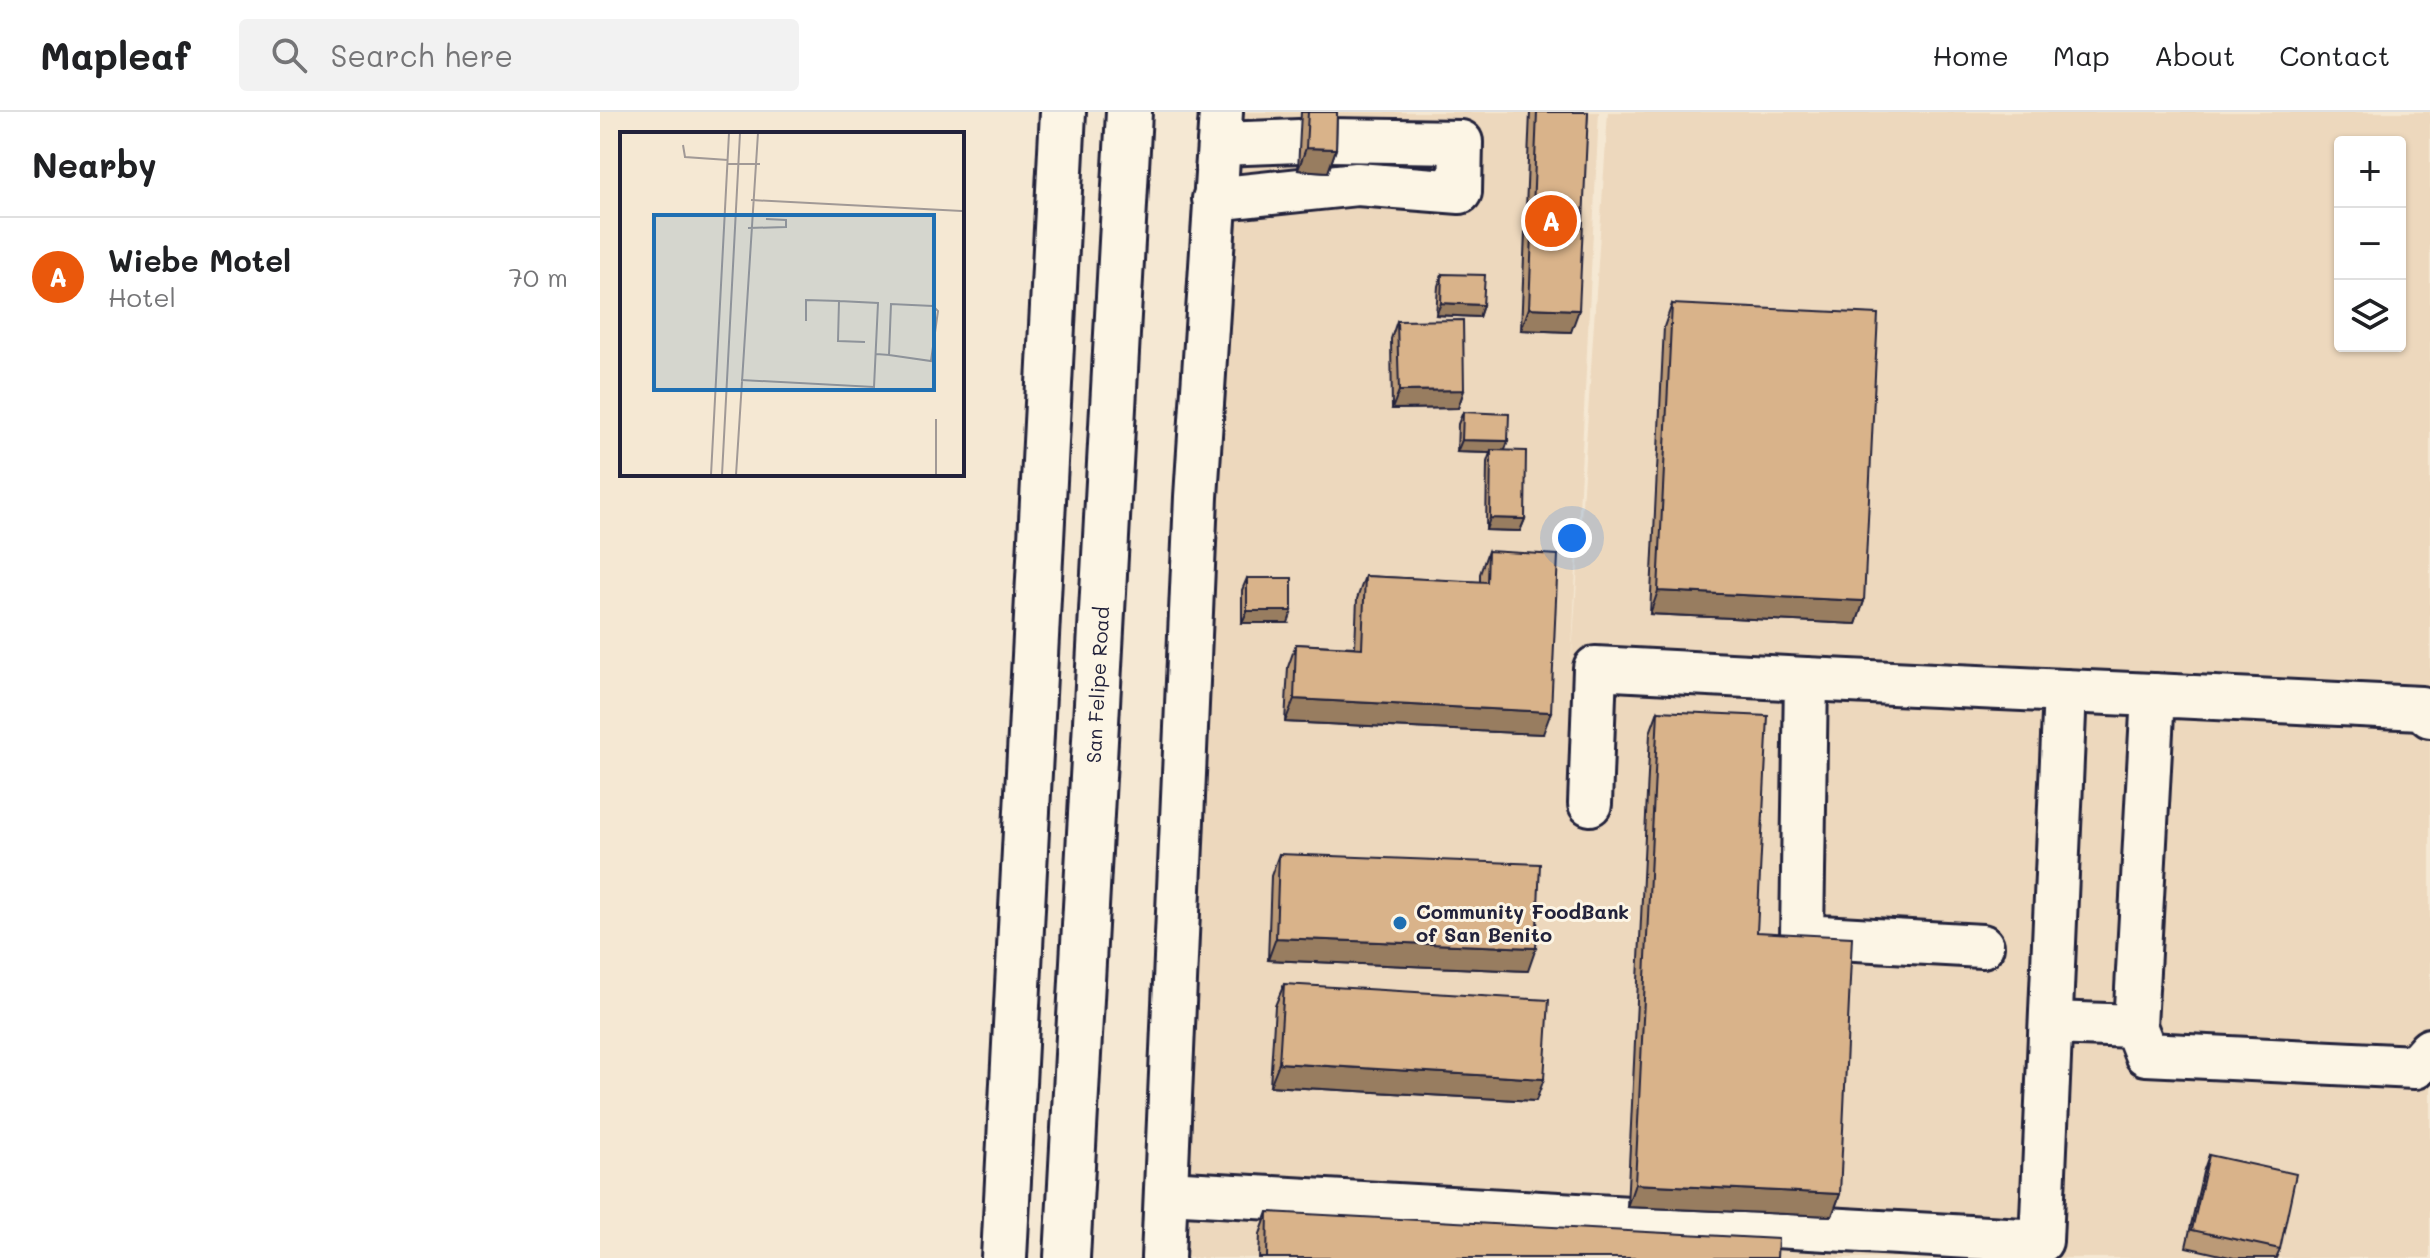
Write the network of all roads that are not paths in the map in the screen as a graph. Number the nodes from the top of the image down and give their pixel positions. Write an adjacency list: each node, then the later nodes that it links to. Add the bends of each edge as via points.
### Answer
1 (1063, 112): 15 (main road)
2 (1129, 112): 16 (main road, San Felipe Road)
3 (1220, 128): 4 (street); 4 (street, via 1314,141 1461,142 1460,192 1357,184)
4 (1214, 199): 14 (street)
5 (1806, 679): 6 (street); 9 (street, via 1595,668); 10 (street, via 1802,936)
6 (2065, 691): 7 (street); 11 (street)
7 (2153, 695): 8 (street, via 2421,708); 12 (street)
8 (2430, 716)
9 (1590, 804)
10 (1982, 946)
11 (2051, 1023): 12 (street); 14 (street, via 2041,1241)
12 (2135, 1026): 13 (street, via 2146,1054 2415,1067)
13 (2430, 1050)
14 (1166, 1192): 17 (street)
15 (1004, 1258)
16 (1067, 1258)
17 (1163, 1258)

